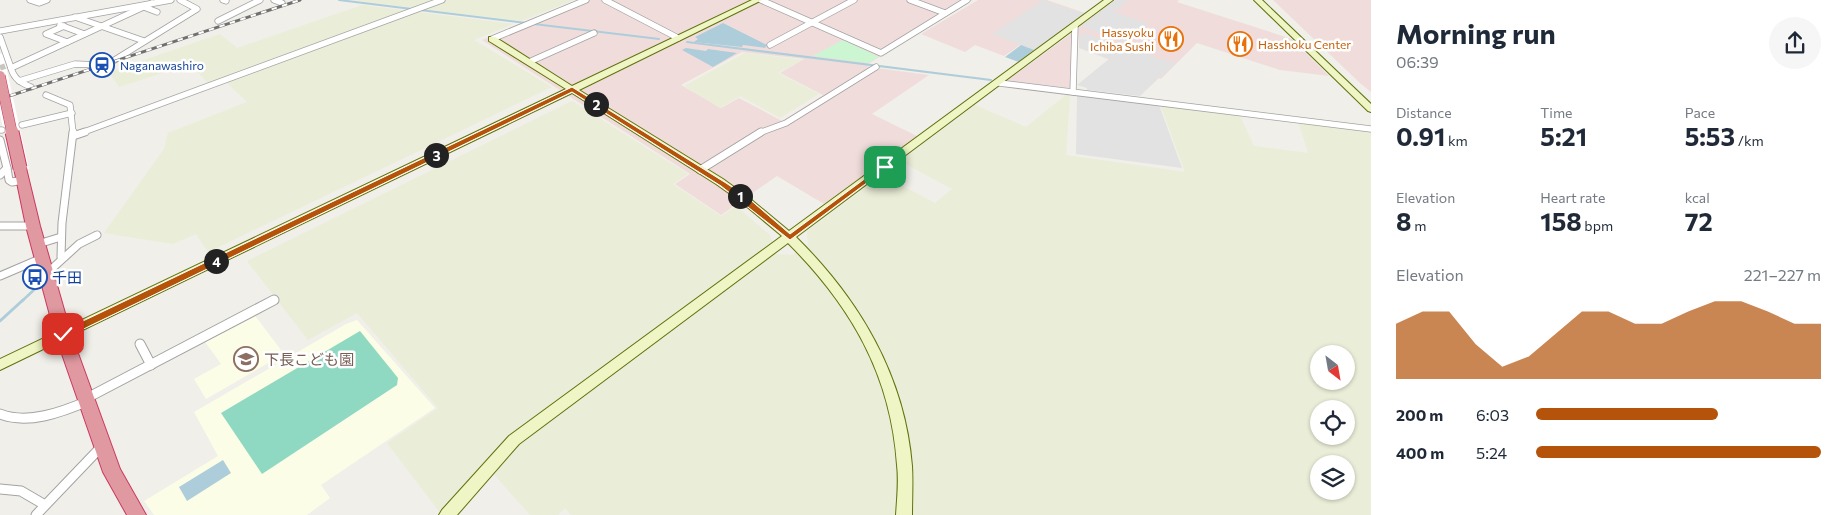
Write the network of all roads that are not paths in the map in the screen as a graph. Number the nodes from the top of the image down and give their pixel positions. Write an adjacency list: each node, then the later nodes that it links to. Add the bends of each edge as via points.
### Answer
1 (30, 0): 2 (street, via 39,3)
2 (47, 0)
3 (171, 0): 17 (street)
4 (180, 0): 35 (street, via 196,9)
5 (260, 0): 24 (street)
6 (274, 0): 18 (street)
7 (442, 0): 53 (street)
8 (586, 0): 34 (street)
9 (605, 0): 33 (street)
10 (759, 0): 25 (street); 33 (street)
11 (854, 0): 25 (street)
12 (910, 0): 21 (street)
13 (967, 0): 21 (street)
14 (1109, 0): 27 (street)
15 (1258, 0): 49 (street)
16 (1265, 0): 48 (street)
17 (152, 3): 19 (street); 22 (street)
18 (282, 3)
19 (144, 7): 20 (street); 28 (street)
20 (157, 12)
21 (945, 14): 25 (street, via 881,53)
22 (74, 17): 23 (street); 28 (street)
23 (49, 21): 26 (street); 29 (street)
24 (218, 21)
25 (812, 22): 37 (street)
26 (64, 26): 31 (street); 36 (street, via 46,34)
27 (1075, 26): 43 (street); 46 (street)
28 (101, 27): 31 (street); 35 (street)
29 (0, 31)
30 (594, 33): 38 (street)
31 (84, 34): 36 (street)
32 (0, 37): 40 (street)
33 (678, 38): 45 (street)
34 (492, 39): 38 (street)
35 (144, 41): 42 (street, via 113,61 98,65 74,64)
36 (67, 42): 40 (street)
37 (770, 45)
38 (529, 62): 45 (street)
39 (876, 67): 55 (street, via 786,123 760,132)
40 (11, 68): 42 (street, via 12,76)
41 (0, 76): 56 (highway, bridge)
42 (19, 81): 44 (street)
43 (998, 83): 46 (street); 62 (street)
44 (31, 87)
45 (572, 89): 55 (street); 68 (street)
46 (1073, 92): 52 (street)
47 (46, 95): 50 (street, via 70,105)
48 (1371, 100)
49 (1371, 109)
50 (72, 113): 51 (street); 53 (street)
51 (22, 125)
52 (1371, 129)
53 (73, 136): 61 (street)
54 (0, 140): 56 (street)
55 (700, 170): 62 (street, via 744,199)
56 (17, 172): 57 (street); 59 (highway)
57 (0, 175)
58 (0, 226): 59 (street)
59 (33, 226): 63 (highway)
60 (97, 235): 64 (street)
61 (61, 237): 63 (street); 64 (street, via 61,257)
62 (790, 238): 79 (street, via 514,440); 80 (street, via 817,264 854,311 874,347 897,417 906,494)
63 (40, 251): 65 (highway); 66 (street)
64 (64, 257): 65 (street)
65 (46, 274): 68 (highway)
66 (0, 276)
67 (274, 300): 71 (street)
68 (63, 334): 70 (street); 72 (highway)
69 (140, 344): 71 (street)
70 (0, 365)
71 (151, 365): 72 (street)
72 (87, 399): 73 (street, via 44,418); 74 (highway)
73 (2, 417)
74 (103, 444): 76 (street); 78 (highway, via 112,472)
75 (0, 489): 76 (street, via 22,491)
76 (45, 505): 77 (street)
77 (36, 515)
78 (137, 515)
79 (447, 515)
80 (904, 515)

